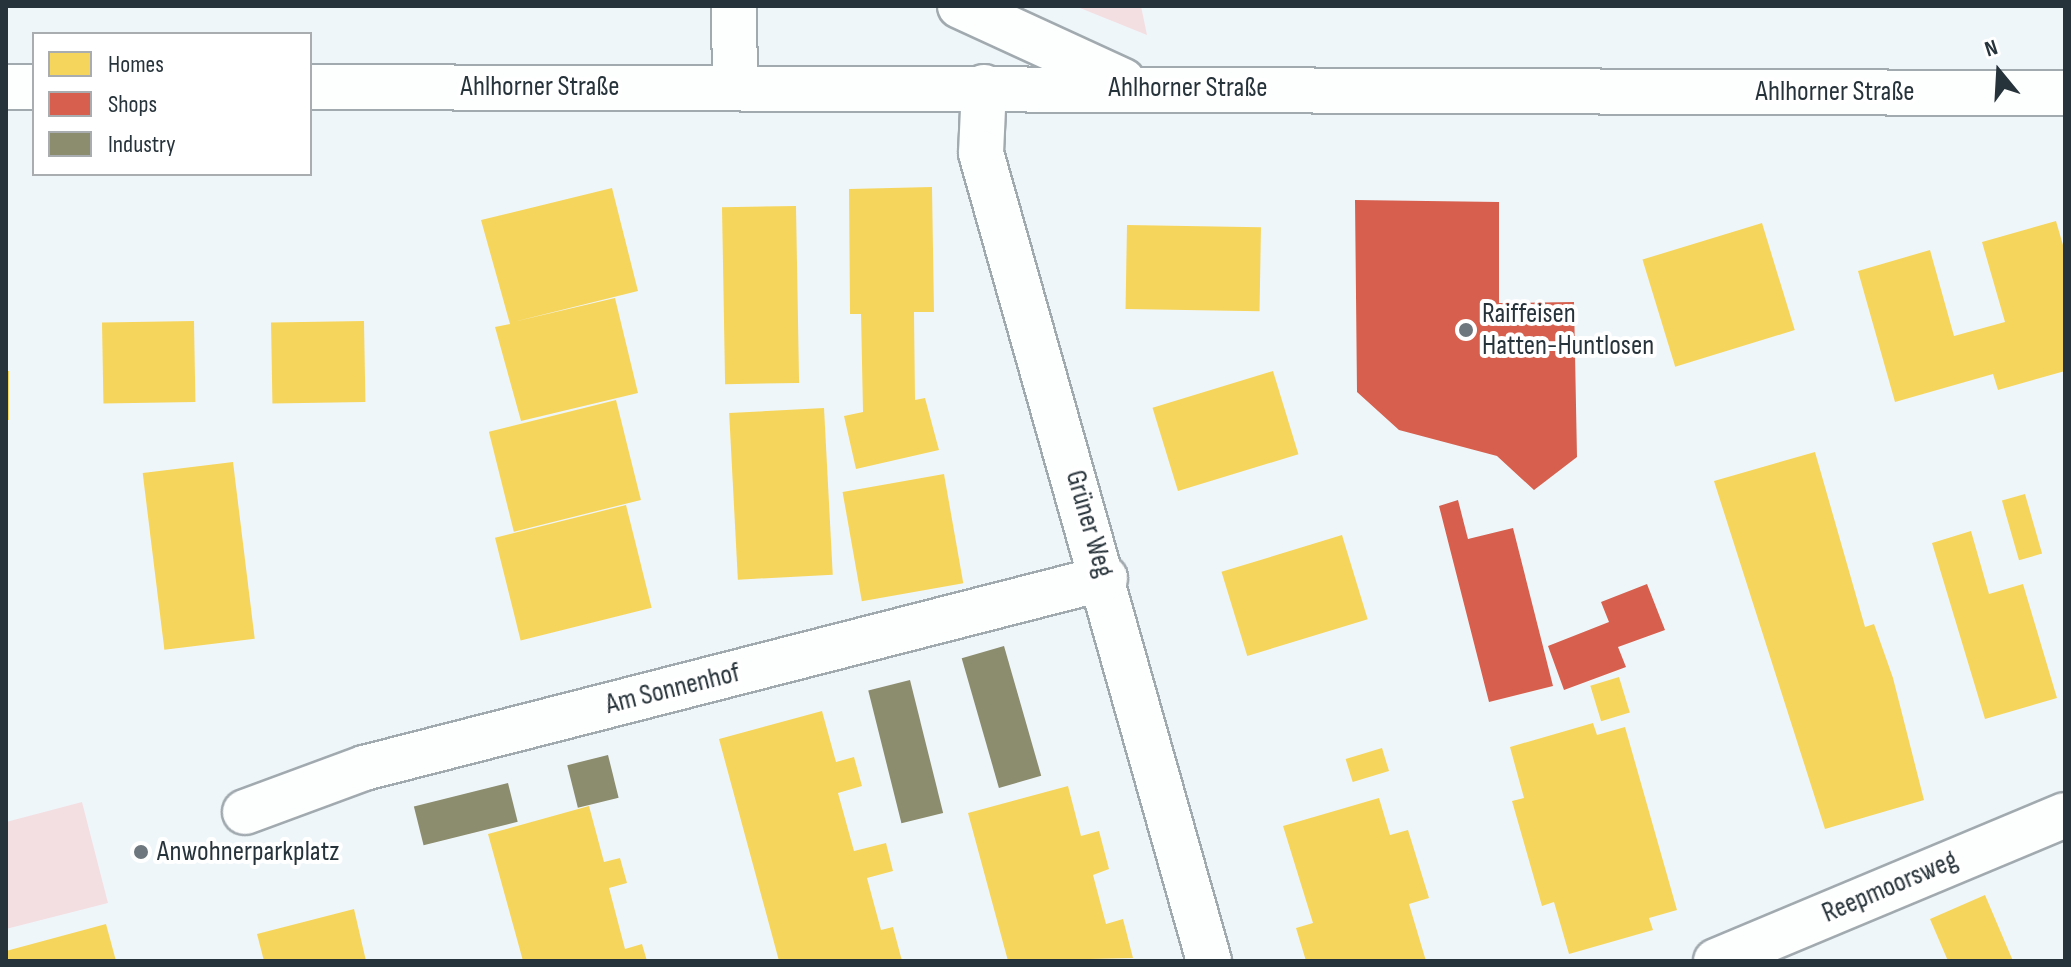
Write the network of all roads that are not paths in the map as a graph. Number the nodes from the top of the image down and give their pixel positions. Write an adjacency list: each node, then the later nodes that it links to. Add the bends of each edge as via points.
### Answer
1 (734, 6): 6 (street)
2 (960, 6): 8 (street)
3 (6, 87): 4 (street)
4 (32, 87)
5 (312, 87): 6 (street, Ahlhorner Straße)
6 (735, 87): 7 (street, Ahlhorner Straße)
7 (984, 87): 8 (street, Ahlhorner Straße); 10 (street, Grüner Weg, via 981,153)
8 (1136, 88): 9 (street, Ahlhorner Straße)
9 (2065, 93)
10 (1105, 578): 11 (street, Am Sonnenhof, via 364,768); 13 (street, Grüner Weg)
11 (245, 812)
12 (2065, 815): 14 (street, Reepmoorsweg)
13 (1209, 961)
14 (1716, 961)

